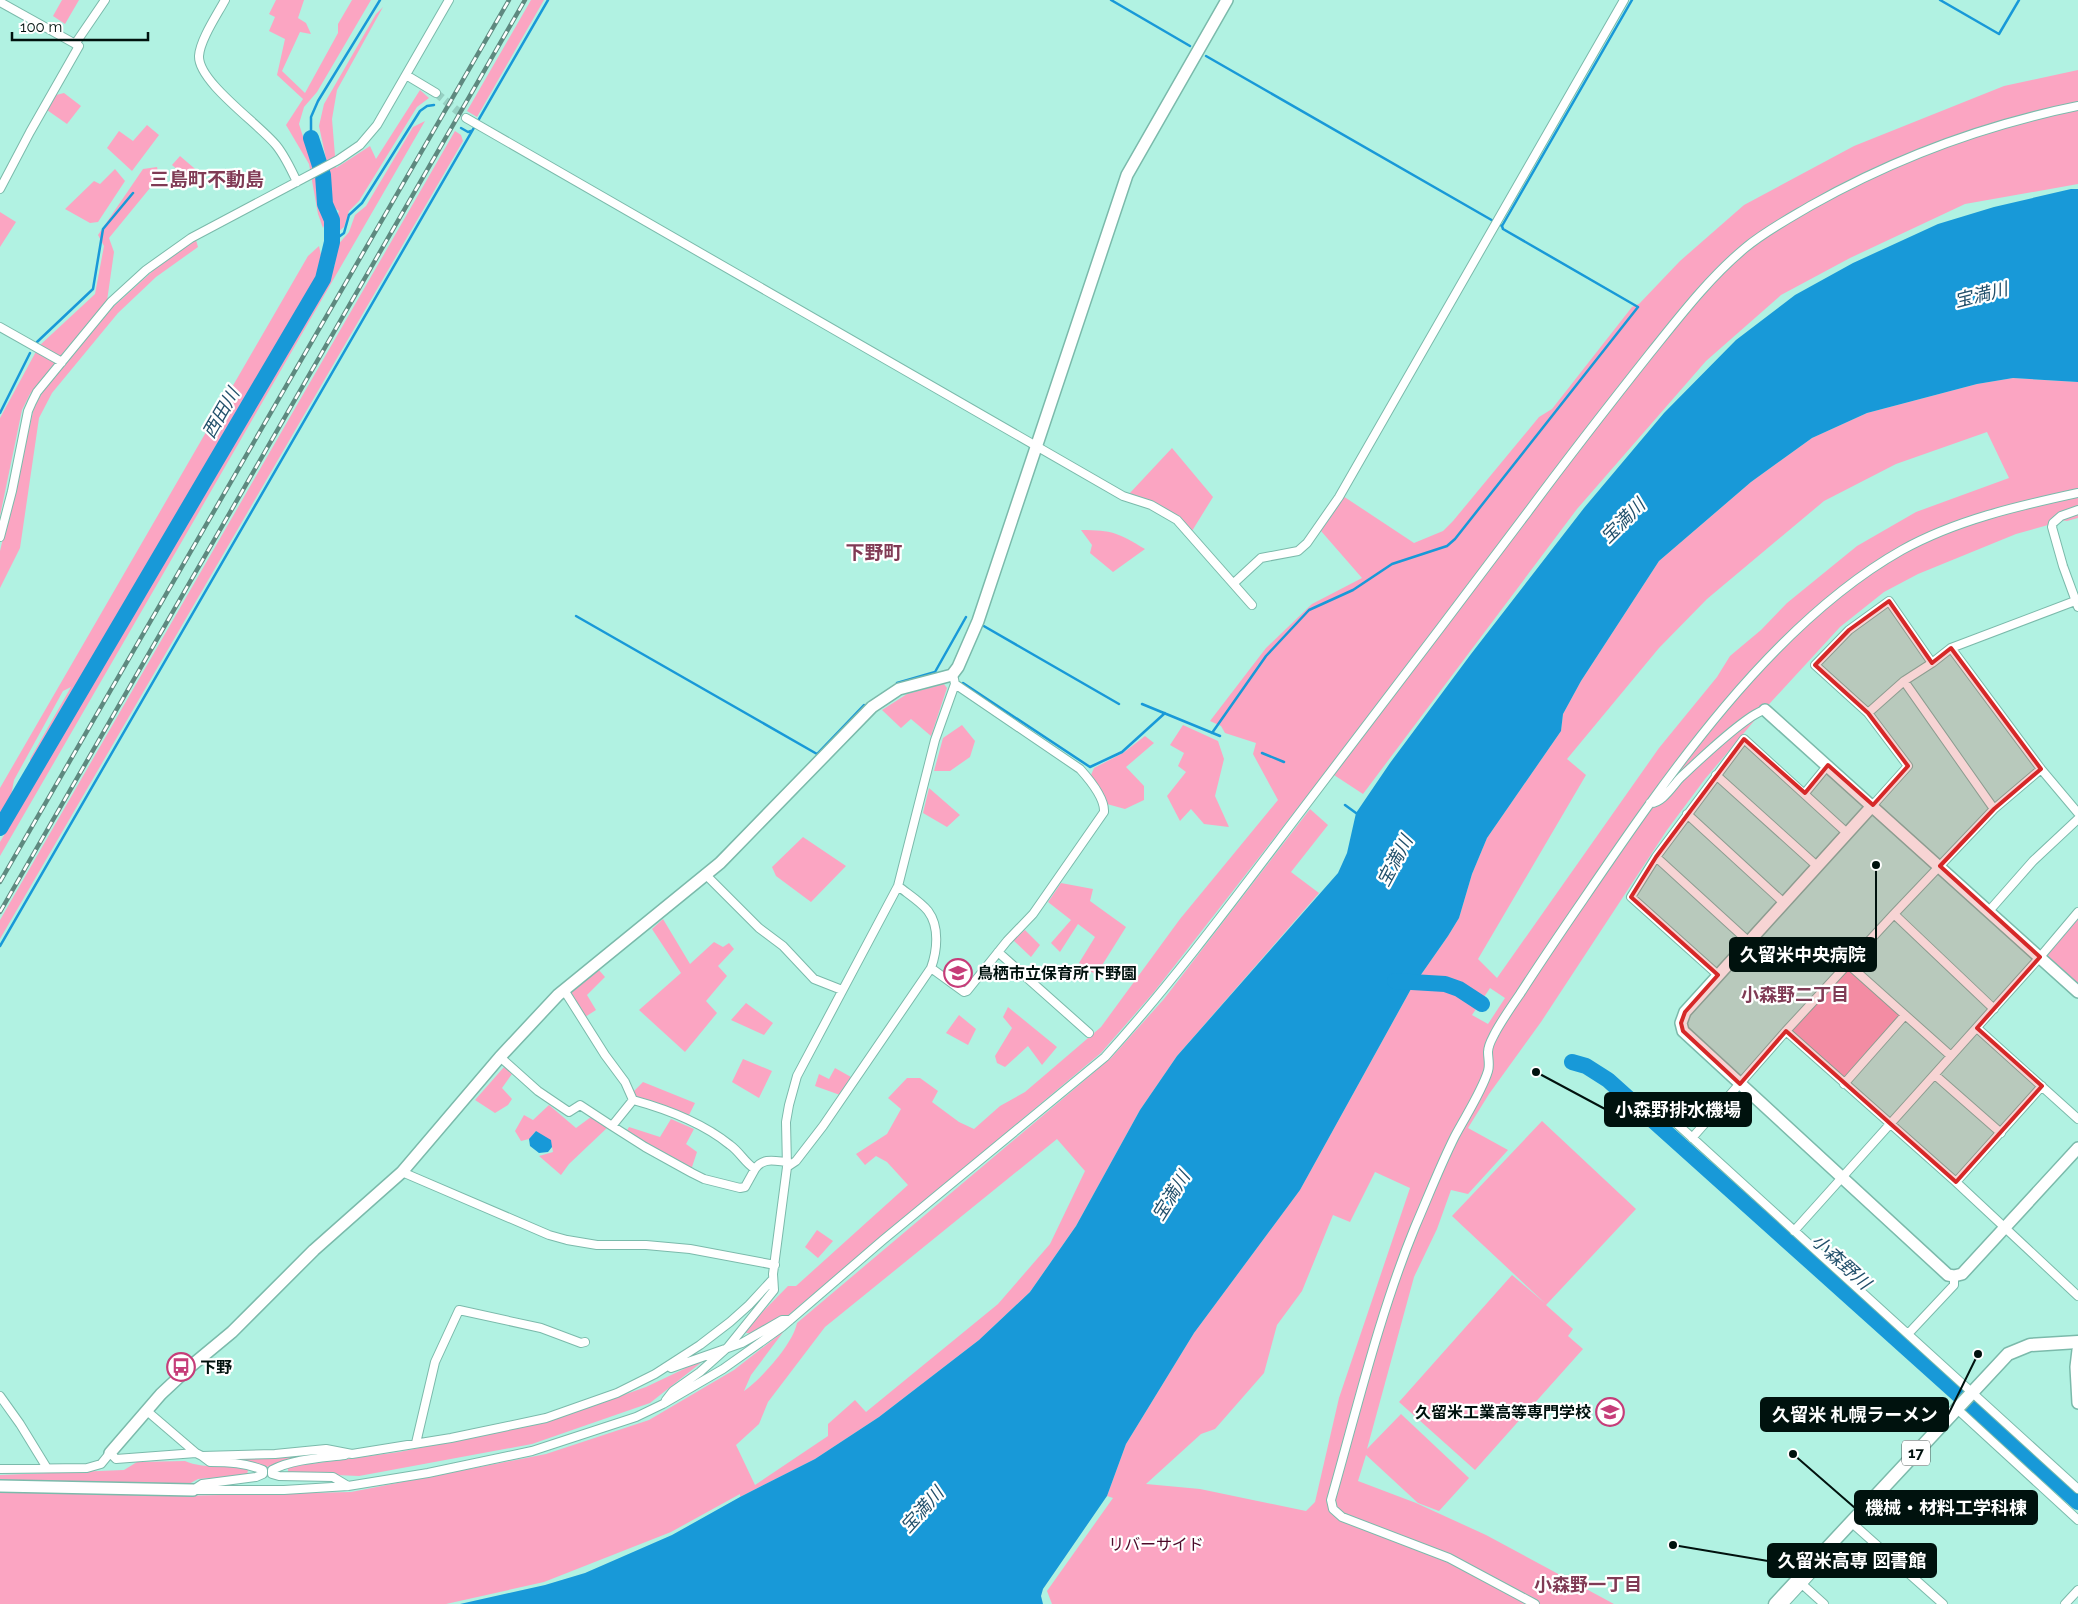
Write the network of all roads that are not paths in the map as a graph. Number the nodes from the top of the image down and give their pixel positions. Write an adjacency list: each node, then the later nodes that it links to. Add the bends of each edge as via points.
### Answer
1 (105, 0): 7 (street)
2 (224, 0): 12 (street, via 201,45 200,66 216,88 276,146)
3 (448, 0): 8 (street)
4 (1227, 0): 16 (street, via 1127,175)
5 (1624, 0): 20 (street, via 1319,527 1298,551 1261,558)
6 (0, 2): 7 (street)
7 (75, 44): 13 (street, via 79,46)
8 (406, 75): 9 (street); 12 (street, via 360,145)
9 (436, 93)
10 (2078, 106): 88 (street, via 1998,125 1882,169 1791,217 1748,245 1728,263 1692,302 1592,426 1249,880 1159,995 1105,1057)
11 (469, 120): 16 (street)
12 (297, 182): 15 (street, via 191,238 146,270 111,302)
13 (0, 190)
14 (0, 327): 15 (street)
15 (62, 362): 19 (street, via 37,392 28,411)
16 (1035, 446): 20 (street, via 1123,496 1151,505 1177,520); 25 (street, via 978,621)
17 (2078, 493): 33 (street, via 1984,516 1938,532 1867,571 1800,628 1758,670)
18 (2078, 510): 21 (street, via 2061,516 2052,527)
19 (0, 537)
20 (1234, 583): 22 (street)
21 (2077, 604): 23 (street)
22 (1252, 605)
23 (1951, 648): 24 (street); 30 (street)
24 (1932, 663): 26 (street); 28 (street, via 1888,601 1849,630 1815,665)
25 (954, 679): 43 (street, via 899,689 872,708 720,863); 44 (street); 50 (street, via 1080,769 1104,806 1104,812 1033,914)
26 (1904, 681): 28 (street); 35 (street)
27 (1765, 710): 29 (street); 33 (street, via 1758,711 1740,725 1659,800)
28 (1868, 713): 34 (street, via 1908,766)
29 (1828, 765): 32 (street); 34 (street)
30 (2041, 769): 35 (street); 36 (street)
31 (1716, 775): 32 (street, via 1744,739); 37 (street); 41 (street)
32 (1805, 793): 39 (street)
33 (1650, 803): 118 (street, via 1536,969 1488,1048 1489,1069 1441,1167 1386,1309 1331,1500 1333,1509 1342,1518 1449,1558)
34 (1873, 805): 39 (street); 42 (street)
35 (1994, 809): 42 (street)
36 (2078, 813)
37 (1687, 814): 40 (street); 45 (street)
38 (2078, 819): 46 (street, via 2033,861)
39 (1847, 833): 41 (street)
40 (1656, 857): 49 (street); 54 (street, via 1631,897)
41 (1817, 866): 45 (street)
42 (1940, 866): 46 (street); 48 (street)
43 (705, 874): 55 (street); 56 (street, via 814,979)
44 (898, 886): 53 (street, via 929,911 936,934); 56 (street)
45 (1784, 903): 49 (street)
46 (1990, 911): 51 (street)
47 (2078, 912): 51 (street)
48 (1894, 914): 52 (street); 58 (street)
49 (1748, 941): 54 (street)
50 (998, 952): 53 (street, via 964,992); 62 (street)
51 (2040, 957): 57 (street); 58 (street)
52 (1848, 964): 59 (street); 61 (street)
53 (932, 968): 77 (street, via 823,1126 796,1162)
54 (1718, 976): 66 (street, via 1684,1012 1681,1023 1683,1031)
55 (564, 990): 64 (street); 69 (street, via 625,1082)
56 (842, 990): 77 (street, via 797,1076 786,1122)
57 (2078, 992)
58 (1994, 1009): 60 (street)
59 (1906, 1015): 63 (street); 67 (street)
60 (1977, 1028): 63 (street); 68 (street)
61 (1786, 1031): 66 (street); 67 (street)
62 (1089, 1033)
63 (1951, 1056): 65 (street)
64 (500, 1058): 73 (street, via 569,1112 580,1105); 79 (street)
65 (1935, 1075): 72 (street); 74 (street)
66 (1740, 1084): 75 (street); 80 (street)
67 (1844, 1084): 72 (street)
68 (2042, 1086): 70 (street); 74 (street)
69 (632, 1100): 73 (street); 78 (street, via 699,1125 731,1145)
70 (2078, 1119)
71 (1676, 1123): 75 (street)
72 (1890, 1124): 80 (street); 81 (street)
73 (612, 1126): 78 (street, via 704,1179 745,1187)
74 (2001, 1133): 81 (street)
75 (1692, 1138): 83 (street)
76 (2078, 1148): 82 (street)
77 (787, 1165): 78 (street, via 766,1160); 84 (street)
78 (755, 1168)
79 (402, 1172): 84 (street, via 567,1240 597,1245 646,1244 690,1249); 100 (street, via 314,1250)
80 (1842, 1177): 83 (street); 85 (street, via 1948,1275)
81 (1956, 1182): 82 (street)
82 (2005, 1228): 85 (street, via 1962,1274); 87 (street)
83 (1794, 1231): 89 (street)
84 (775, 1265): 86 (street)
85 (1954, 1276): 89 (street, via 1954,1284)
86 (773, 1279): 92 (street, via 774,1290); 94 (street, via 730,1322 700,1346)
87 (2078, 1296)
88 (790, 1320): 92 (street, via 782,1320 742,1343); 98 (street, via 723,1369)
89 (1908, 1334): 95 (street)
90 (585, 1342): 101 (street, via 541,1328 459,1310 434,1362)
91 (2078, 1342): 95 (main road, 17, via 2030,1345 2008,1354)
92 (728, 1347): 94 (street); 98 (street, via 673,1391)
93 (2078, 1350): 97 (street)
94 (655, 1374): 101 (street, via 617,1393 546,1418)
95 (1972, 1393): 99 (main road, 17); 111 (street)
96 (0, 1396): 105 (street)
97 (2078, 1403)
98 (663, 1404): 110 (street, via 636,1417 532,1452)
99 (1956, 1408): 113 (street); 114 (main road, 17)
100 (147, 1410): 102 (street); 103 (street)
101 (416, 1443): 104 (street)
102 (110, 1453): 103 (street, via 116,1459); 105 (street, via 101,1464 87,1468)
103 (199, 1454): 104 (street, via 275,1454 326,1449); 107 (street, via 210,1462 236,1462)
104 (352, 1454): 108 (street, via 295,1462)
105 (47, 1468): 106 (street)
106 (0, 1469)
107 (263, 1472): 108 (street); 112 (street, via 256,1477 202,1484)
108 (272, 1472): 110 (street, via 279,1476 334,1477)
109 (0, 1486): 112 (street)
110 (348, 1486): 112 (street)
111 (2078, 1489)
112 (193, 1490)
113 (2078, 1520)
114 (1852, 1523): 115 (main road, 17); 122 (street)
115 (1816, 1561): 116 (street, via 1818,1567); 119 (main road, 17)
116 (1803, 1585): 120 (street); 121 (street)
117 (2078, 1590): 123 (street)
118 (1535, 1604)
119 (1775, 1604)
120 (1784, 1604)
121 (1824, 1604)
122 (1943, 1604)
123 (2065, 1604)

